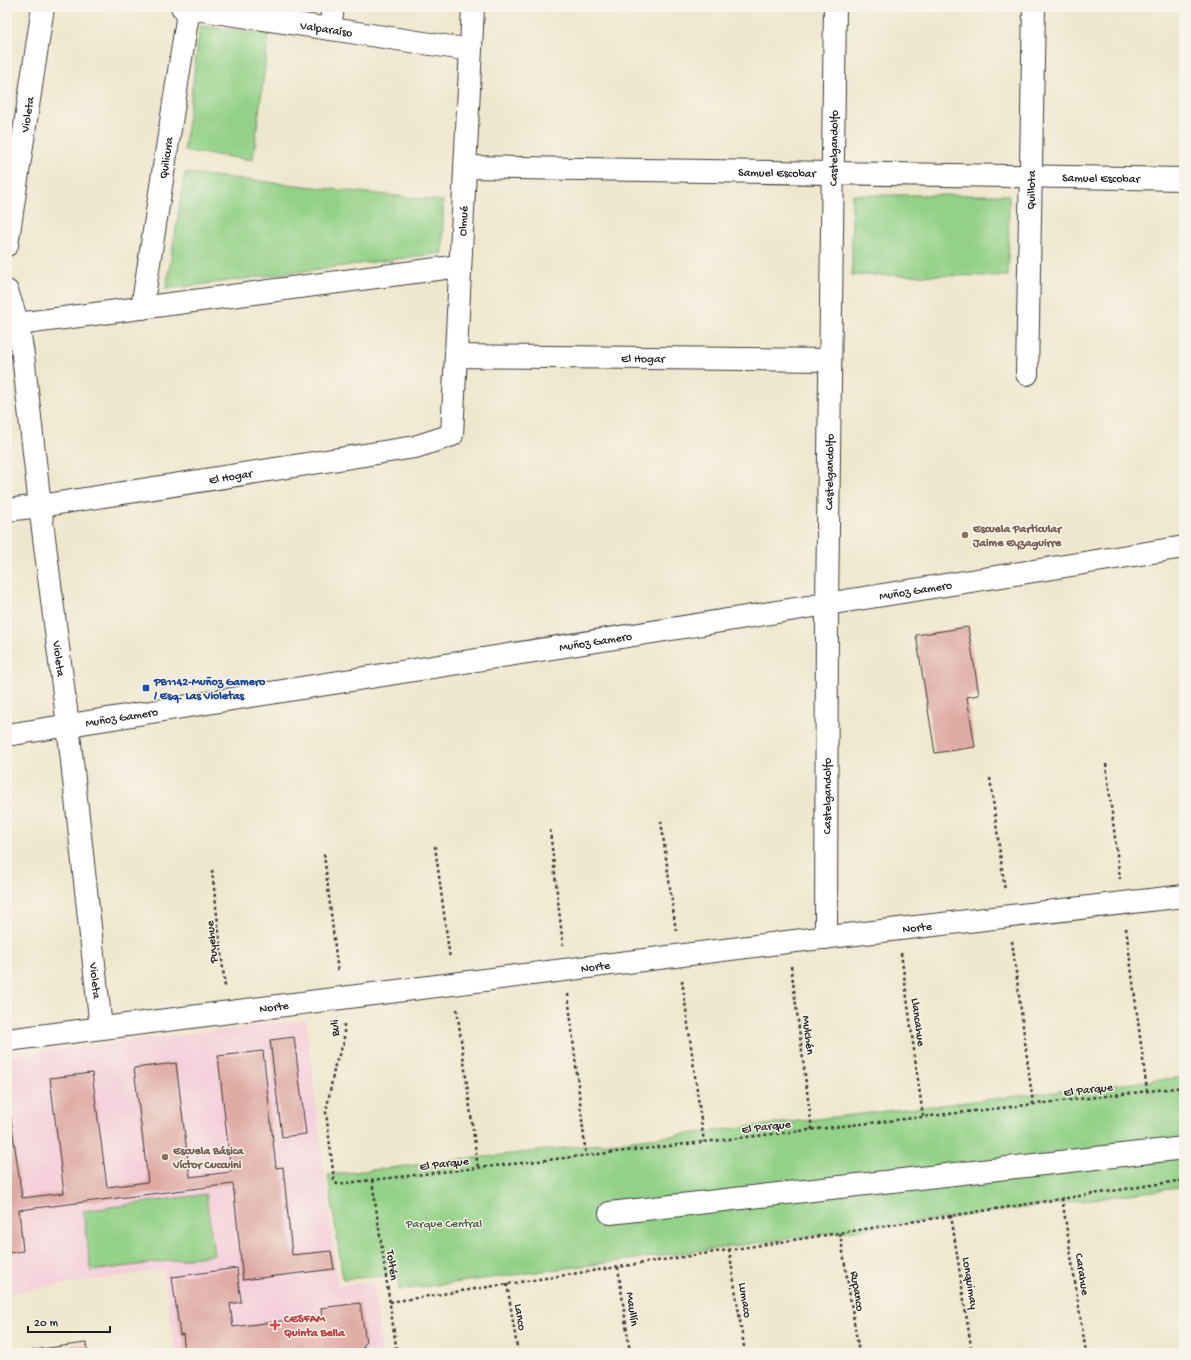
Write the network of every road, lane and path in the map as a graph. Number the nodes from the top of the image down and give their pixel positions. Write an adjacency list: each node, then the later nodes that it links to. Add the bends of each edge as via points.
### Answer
1 (43, 7): 13 (street, Violeta)
2 (187, 7): 7 (street, Valparaíso); 16 (street, Quilicura)
3 (334, 7): 7 (street)
4 (473, 7): 8 (street, Olmué)
5 (835, 7): 10 (street, Castelgandolfo)
6 (1034, 7): 11 (street, Quillota)
7 (330, 29): 8 (street, Valparaíso)
8 (471, 50): 9 (street, Olmué)
9 (465, 167): 10 (street, Samuel Escobar); 14 (street, Olmué)
10 (833, 173): 11 (street, Samuel Escobar); 19 (street, Castelgandolfo)
11 (1030, 177): 12 (street, Samuel Escobar); 20 (street, Quillota)
12 (1184, 179)
13 (7, 245)
14 (460, 266): 16 (street); 18 (street, Olmué)
15 (7, 291): 17 (street, Violeta)
16 (142, 308): 17 (street)
17 (18, 324): 22 (street, Violeta)
18 (456, 356): 19 (street, El Hogar); 21 (street, Olmué)
19 (830, 360): 25 (street, Castelgandolfo)
20 (1027, 374)
21 (452, 435): 22 (street, El Hogar, via 415,447)
22 (40, 506): 23 (street, El Hogar); 26 (street, Violeta)
23 (7, 510)
24 (1184, 547): 25 (street, Muñoz Gamero)
25 (827, 605): 26 (street, Muñoz Gamero); 32 (street, Castelgandolfo)
26 (68, 725): 27 (street, Muñoz Gamero); 36 (street, Violeta)
27 (7, 735)
28 (324, 854): 34 (path, Buli)
29 (212, 870): 35 (path, Puyehue)
30 (1184, 896): 31 (street, Norte)
31 (897, 929): 32 (street, Norte); 39 (path, Llancahue)
32 (826, 938): 33 (street, Norte)
33 (788, 942): 34 (street, Norte); 40 (path, Mulchén)
34 (341, 997): 35 (street, Norte); 44 (path, Buli, via 344,1042 335,1065 326,1112 334,1179 336,1184)
35 (227, 1012): 36 (street, Norte)
36 (101, 1028): 37 (street, Norte)
37 (7, 1040)
38 (1184, 1087): 39 (path, El Parque)
39 (923, 1117): 40 (path, El Parque)
40 (812, 1130): 42 (path, El Parque)
41 (1184, 1148): 46 (street)
42 (372, 1180): 44 (path, El Parque); 52 (path, Toltén)
43 (1184, 1180): 45 (path)
44 (351, 1183)
45 (1062, 1198): 47 (path); 59 (path, Carahue)
46 (610, 1214)
47 (951, 1215): 48 (path); 58 (path, Lonquimay)
48 (840, 1233): 49 (path); 57 (path, Rupanco)
49 (729, 1249): 50 (path); 56 (path, Lumaco)
50 (618, 1267): 51 (path); 55 (path, Maullín)
51 (506, 1284): 52 (path); 54 (path, Lanco)
52 (390, 1302): 53 (path, Toltén)
53 (397, 1353)
54 (518, 1353)
55 (630, 1353)
56 (745, 1353)
57 (859, 1353)
58 (972, 1353)
59 (1086, 1353)

